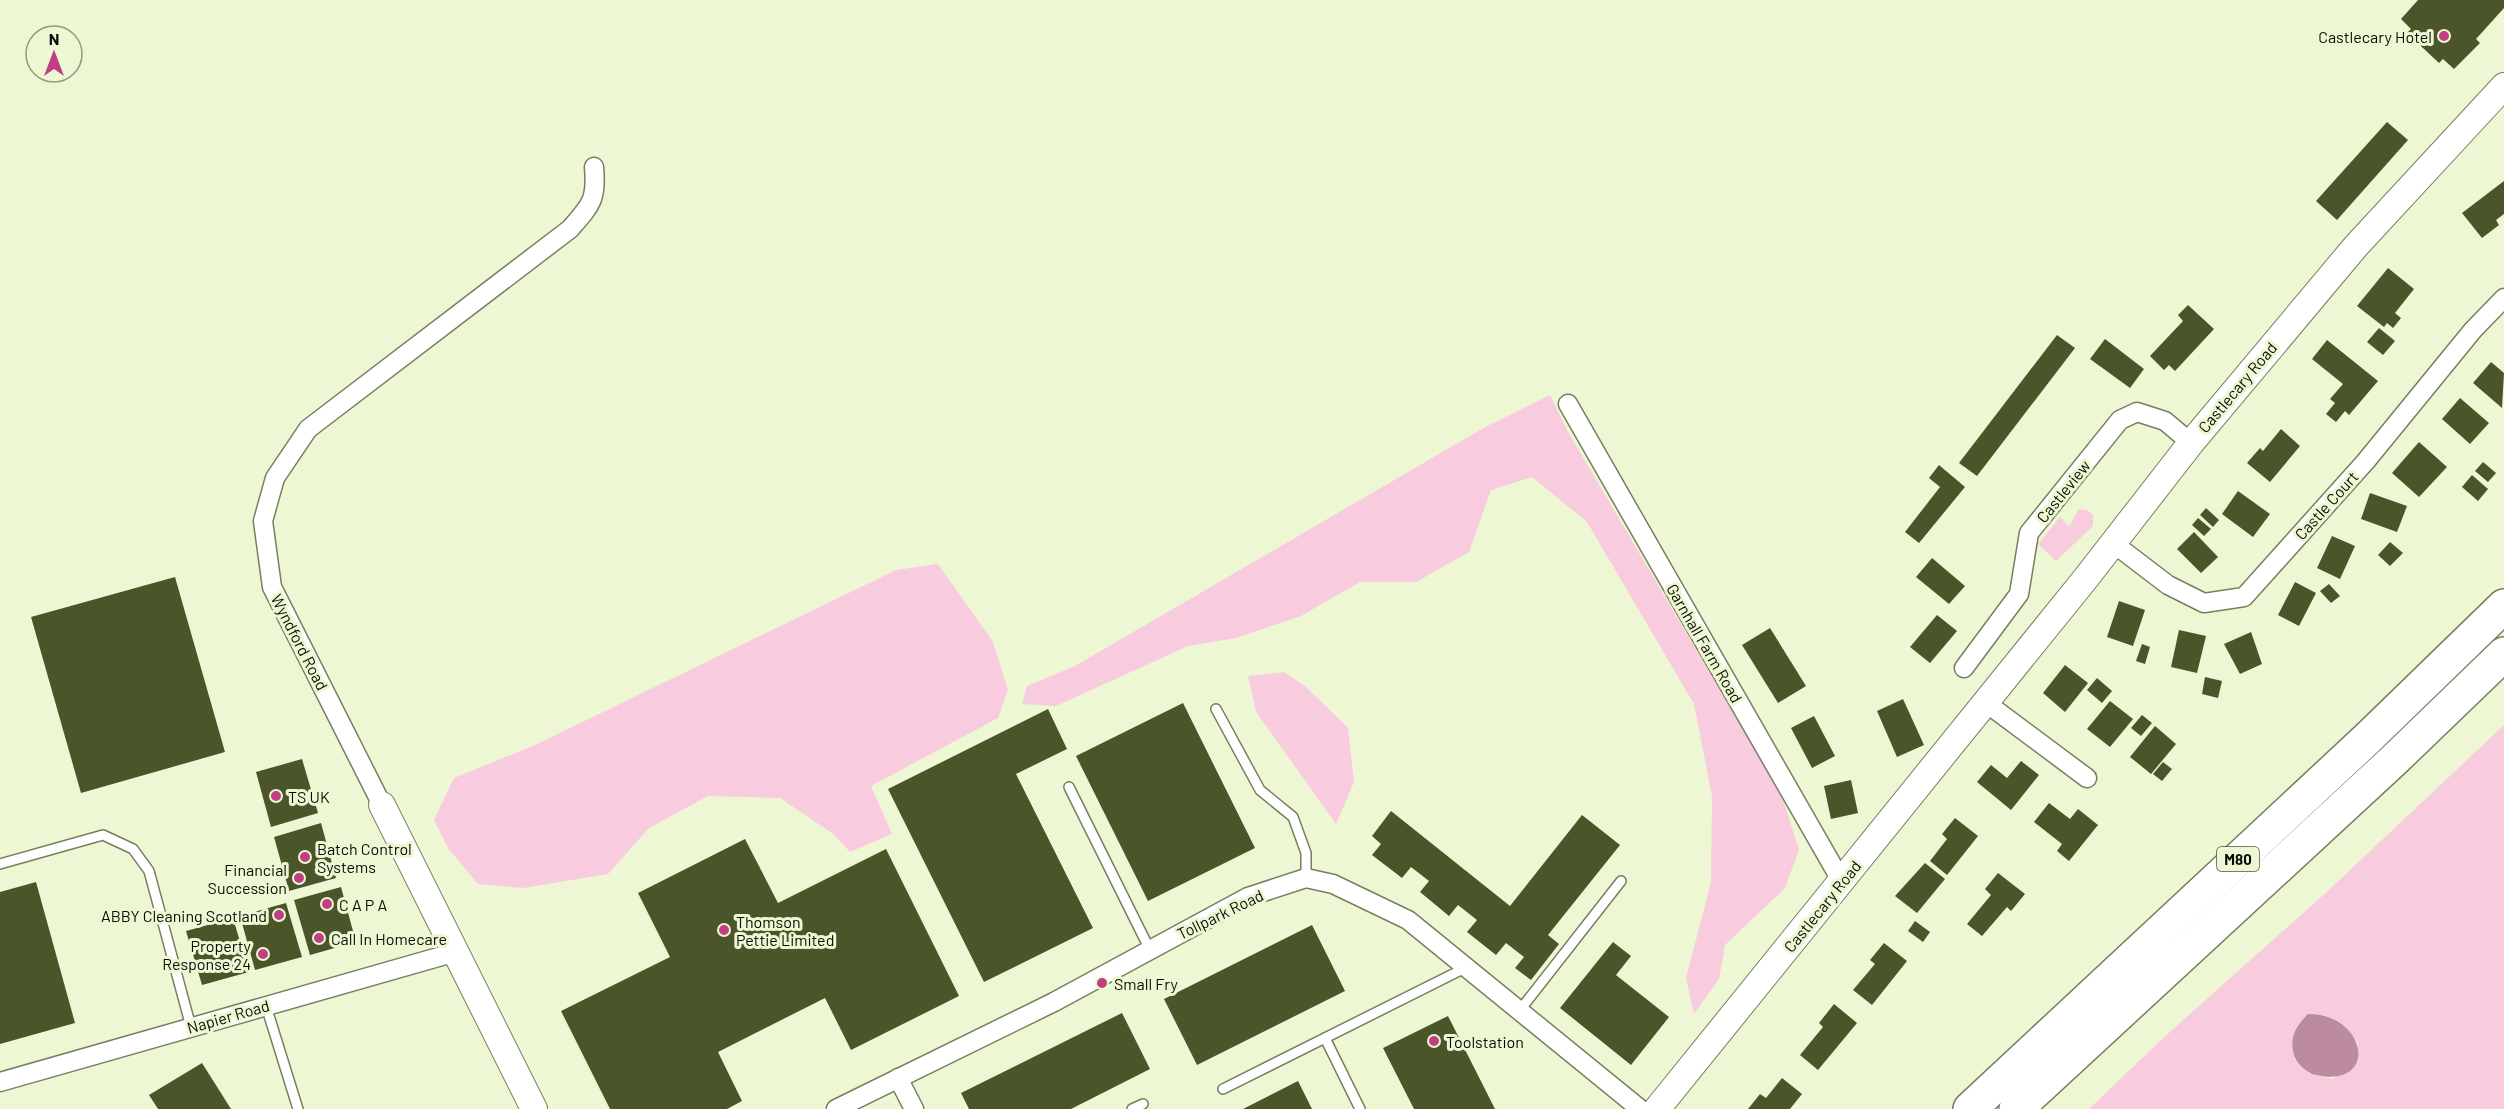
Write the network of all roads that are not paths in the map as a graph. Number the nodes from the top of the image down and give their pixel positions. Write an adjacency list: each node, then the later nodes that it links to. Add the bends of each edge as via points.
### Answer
1 (2504, 86): 5 (main road, Castlecary Road, via 2356,246)
2 (594, 167): 14 (street, Wyndford Road, via 591,206 570,229 308,429 275,478 263,521 272,587)
3 (2504, 298): 6 (street, Castle Court, via 2244,597 2204,603 2168,585)
4 (1568, 404): 18 (street, Garnhall Farm Road)
5 (2191, 443): 6 (main road, Castlecary Road); 9 (street, Castleview, via 2165,421 2137,412 2120,420 2029,533 2019,594)
6 (2113, 543): 10 (main road, Castlecary Road)
7 (2504, 606): 38 (highway, M80)
8 (2504, 654): 39 (highway, M80)
9 (1964, 669)
10 (1985, 702): 12 (street); 18 (main road, Castlecary Road)
11 (1216, 709): 16 (lane, via 1260,790 1293,817 1306,853)
12 (2087, 778)
13 (1069, 787): 19 (lane)
14 (382, 806): 20 (main road, Wyndford Road)
15 (0, 864): 24 (lane, via 103,835 133,849 149,871)
16 (1306, 878): 19 (street, Tollpark Road, via 1248,897); 21 (street, via 1333,884 1407,920)
17 (1621, 881): 23 (lane)
18 (1842, 882): 37 (main road, Castlecary Road)
19 (1150, 950): 26 (street, Tollpark Road)
20 (456, 952): 22 (street, Napier Road); 31 (main road, Wyndford Road)
21 (1467, 967): 23 (street); 25 (lane)
22 (266, 1006): 24 (street, Napier Road); 30 (lane)
23 (1520, 1010): 36 (street)
24 (191, 1027): 27 (street, Napier Road)
25 (1326, 1038): 28 (lane); 35 (lane)
26 (898, 1078): 32 (street, Tollpark Road); 33 (street)
27 (0, 1082)
28 (1223, 1089)
29 (1143, 1104): 34 (lane)
30 (298, 1109)
31 (534, 1109)
32 (836, 1109)
33 (914, 1109)
34 (1132, 1109)
35 (1360, 1109)
36 (1640, 1109)
37 (1657, 1109)
38 (1970, 1109)
39 (2016, 1109)

